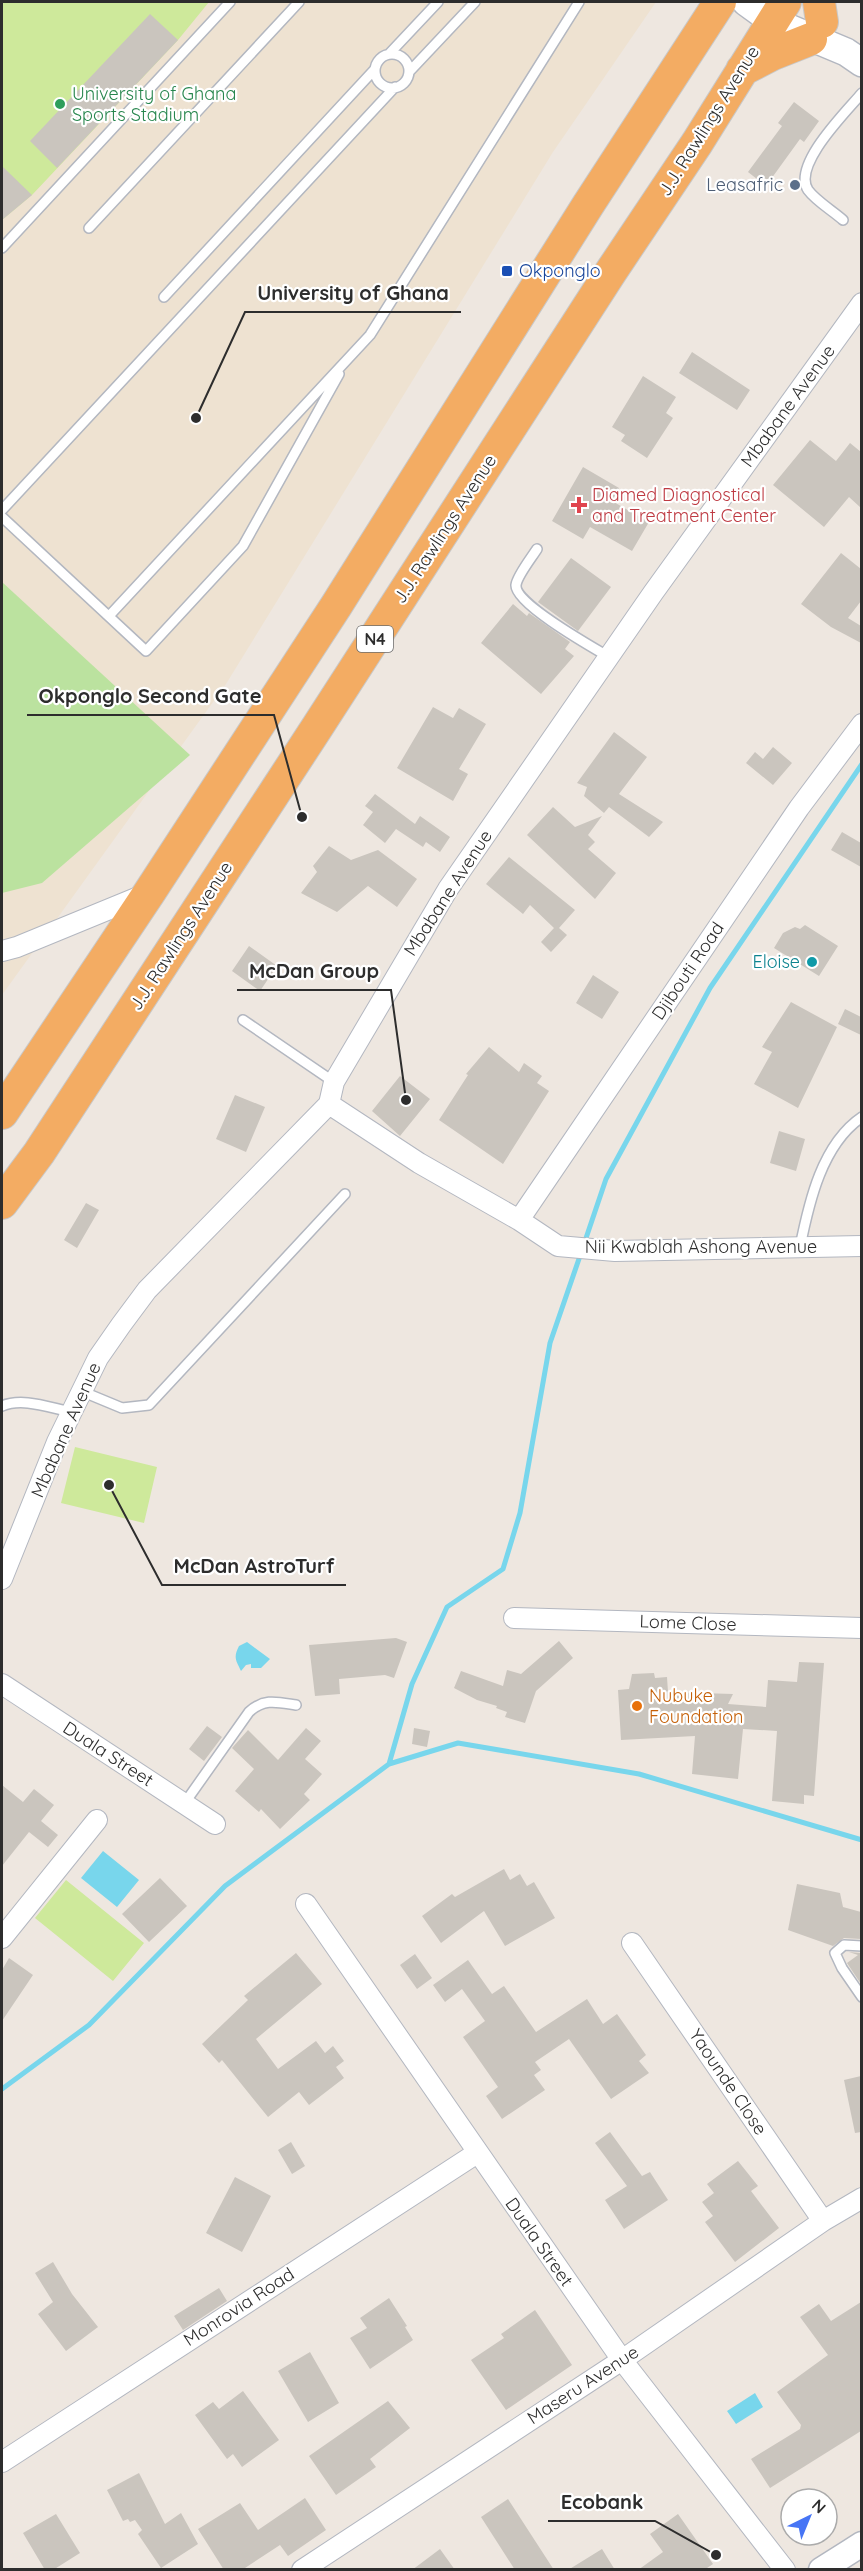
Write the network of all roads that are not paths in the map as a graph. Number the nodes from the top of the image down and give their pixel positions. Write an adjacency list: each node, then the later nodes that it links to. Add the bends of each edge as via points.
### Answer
1 (230, 2): 22 (lane)
2 (299, 2): 21 (lane)
3 (438, 2): 13 (lane)
4 (474, 2): 17 (lane)
5 (579, 2): 25 (lane, via 370,335)
6 (694, 2): 12 (highway)
7 (720, 2): 12 (highway)
8 (746, 2): 10 (main road)
9 (797, 2): 11 (main road)
10 (778, 11): 11 (main road); 16 (highway, J.J. Rawlings Avenue / N4)
11 (818, 21): 14 (main road); 16 (highway, via 774,54)
12 (696, 37): 32 (highway, via 336,606)
13 (389, 54): 15 (lane, via 380,59); 17 (lane, via 401,56)
14 (854, 57)
15 (375, 69): 18 (lane, via 378,81); 23 (lane)
16 (741, 71): 40 (highway, J.J. Rawlings Avenue / N4, via 316,729 39,1153)
17 (409, 72): 18 (lane, via 405,82)
18 (395, 87): 26 (lane)
19 (861, 93): 20 (lane, via 804,169 807,189)
20 (843, 220)
21 (89, 228)
22 (2, 248)
23 (164, 297)
24 (861, 303): 30 (street, Mbabane Avenue)
25 (346, 361): 29 (lane); 29 (lane, via 243,546 146,651)
26 (2, 510)
27 (2, 516): 29 (lane)
28 (537, 549): 30 (lane, via 516,584 518,594 529,606)
29 (109, 616)
30 (609, 657): 35 (street, Mbabane Avenue, via 448,889)
31 (861, 724): 41 (street, Djibouti Road, via 792,818)
32 (149, 893): 33 (street); 37 (highway)
33 (2, 951)
34 (243, 1020): 35 (lane)
35 (334, 1082): 36 (street, Mbabane Avenue)
36 (329, 1104): 41 (street, Nii Kwablah Ashong Avenue, via 419,1163); 44 (street, Mbabane Avenue, via 147,1290 98,1358)
37 (2, 1113)
38 (861, 1117): 43 (lane, via 849,1126 830,1155 809,1201)
39 (345, 1194): 44 (lane, via 148,1405 122,1408)
40 (2, 1203)
41 (519, 1220): 43 (street, Nii Kwablah Ashong Avenue, via 558,1246 615,1251)
42 (861, 1246): 43 (street, Nii Kwablah Ashong Avenue)
43 (800, 1247)
44 (81, 1390): 46 (street, Mbabane Avenue)
45 (2, 1406): 46 (lane, via 22,1402)
46 (72, 1412): 47 (street, Mbabane Avenue)
47 (2, 1579)
48 (514, 1618): 49 (street, Lome Close)
49 (861, 1628)
50 (2, 1684): 52 (street, Duala Street)
51 (296, 1705): 52 (lane, via 258,1703)
52 (184, 1804): 54 (street, Duala Street)
53 (97, 1820): 56 (street)
54 (215, 1824)
55 (306, 1904): 60 (street, Duala Street)
56 (2, 1938)
57 (632, 1943): 62 (street, Yaounde Close)
58 (861, 1946): 59 (lane, via 844,1945 835,1953)
59 (861, 1997)
60 (477, 2153): 63 (street, Duala Street); 64 (street, Monrovia Road)
61 (861, 2198): 62 (street, Maseru Avenue)
62 (823, 2221): 63 (street, Maseru Avenue)
63 (622, 2360): 66 (street, Maseru Avenue); 67 (street, Duala Street)
64 (2, 2462)
65 (861, 2544): 68 (street)
66 (302, 2570)
67 (785, 2570)
68 (821, 2570)

